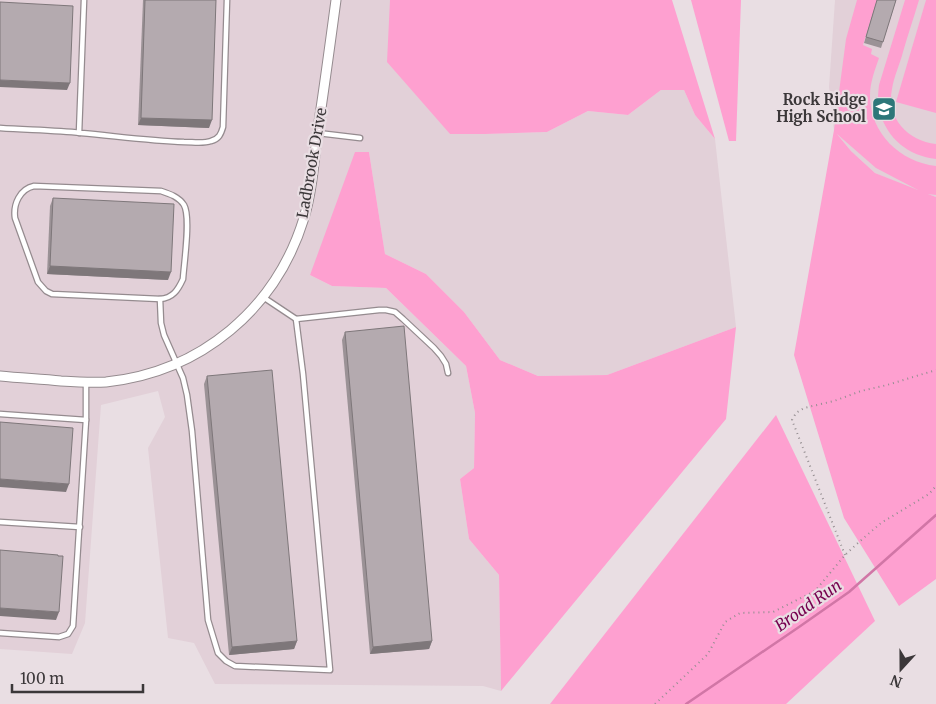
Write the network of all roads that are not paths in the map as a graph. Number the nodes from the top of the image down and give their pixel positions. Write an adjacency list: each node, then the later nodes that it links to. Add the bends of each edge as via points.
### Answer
1 (84, 0): 5 (lane)
2 (227, 0): 5 (lane, via 223,127 218,138 207,142 173,142)
3 (336, 0): 6 (street, Ladbrook Drive)
4 (0, 128): 5 (lane)
5 (79, 133)
6 (318, 133): 7 (lane); 8 (street, Ladbrook Drive, via 299,230 284,265)
7 (360, 138)
8 (263, 297): 10 (lane); 11 (street, Ladbrook Drive, via 222,338)
9 (160, 300): 9 (lane, via 172,296 183,278 187,221 183,204 177,198 161,191 34,186 23,192 15,205 15,218 38,282 46,291 52,294); 11 (lane, via 161,323)
10 (296, 319): 11 (lane, via 304,374 330,670 235,666 218,653 208,620 187,395); 12 (lane, via 380,310 395,312 434,348 446,364)
11 (176, 364): 14 (street, Ladbrook Drive, via 129,378)
12 (448, 373)
13 (0, 376): 14 (street, Ladbrook Drive)
14 (86, 382): 16 (lane)
15 (0, 414): 16 (lane)
16 (86, 420): 18 (lane)
17 (0, 522): 18 (lane)
18 (80, 527): 19 (lane, via 73,626 68,634 59,637)
19 (0, 633)

